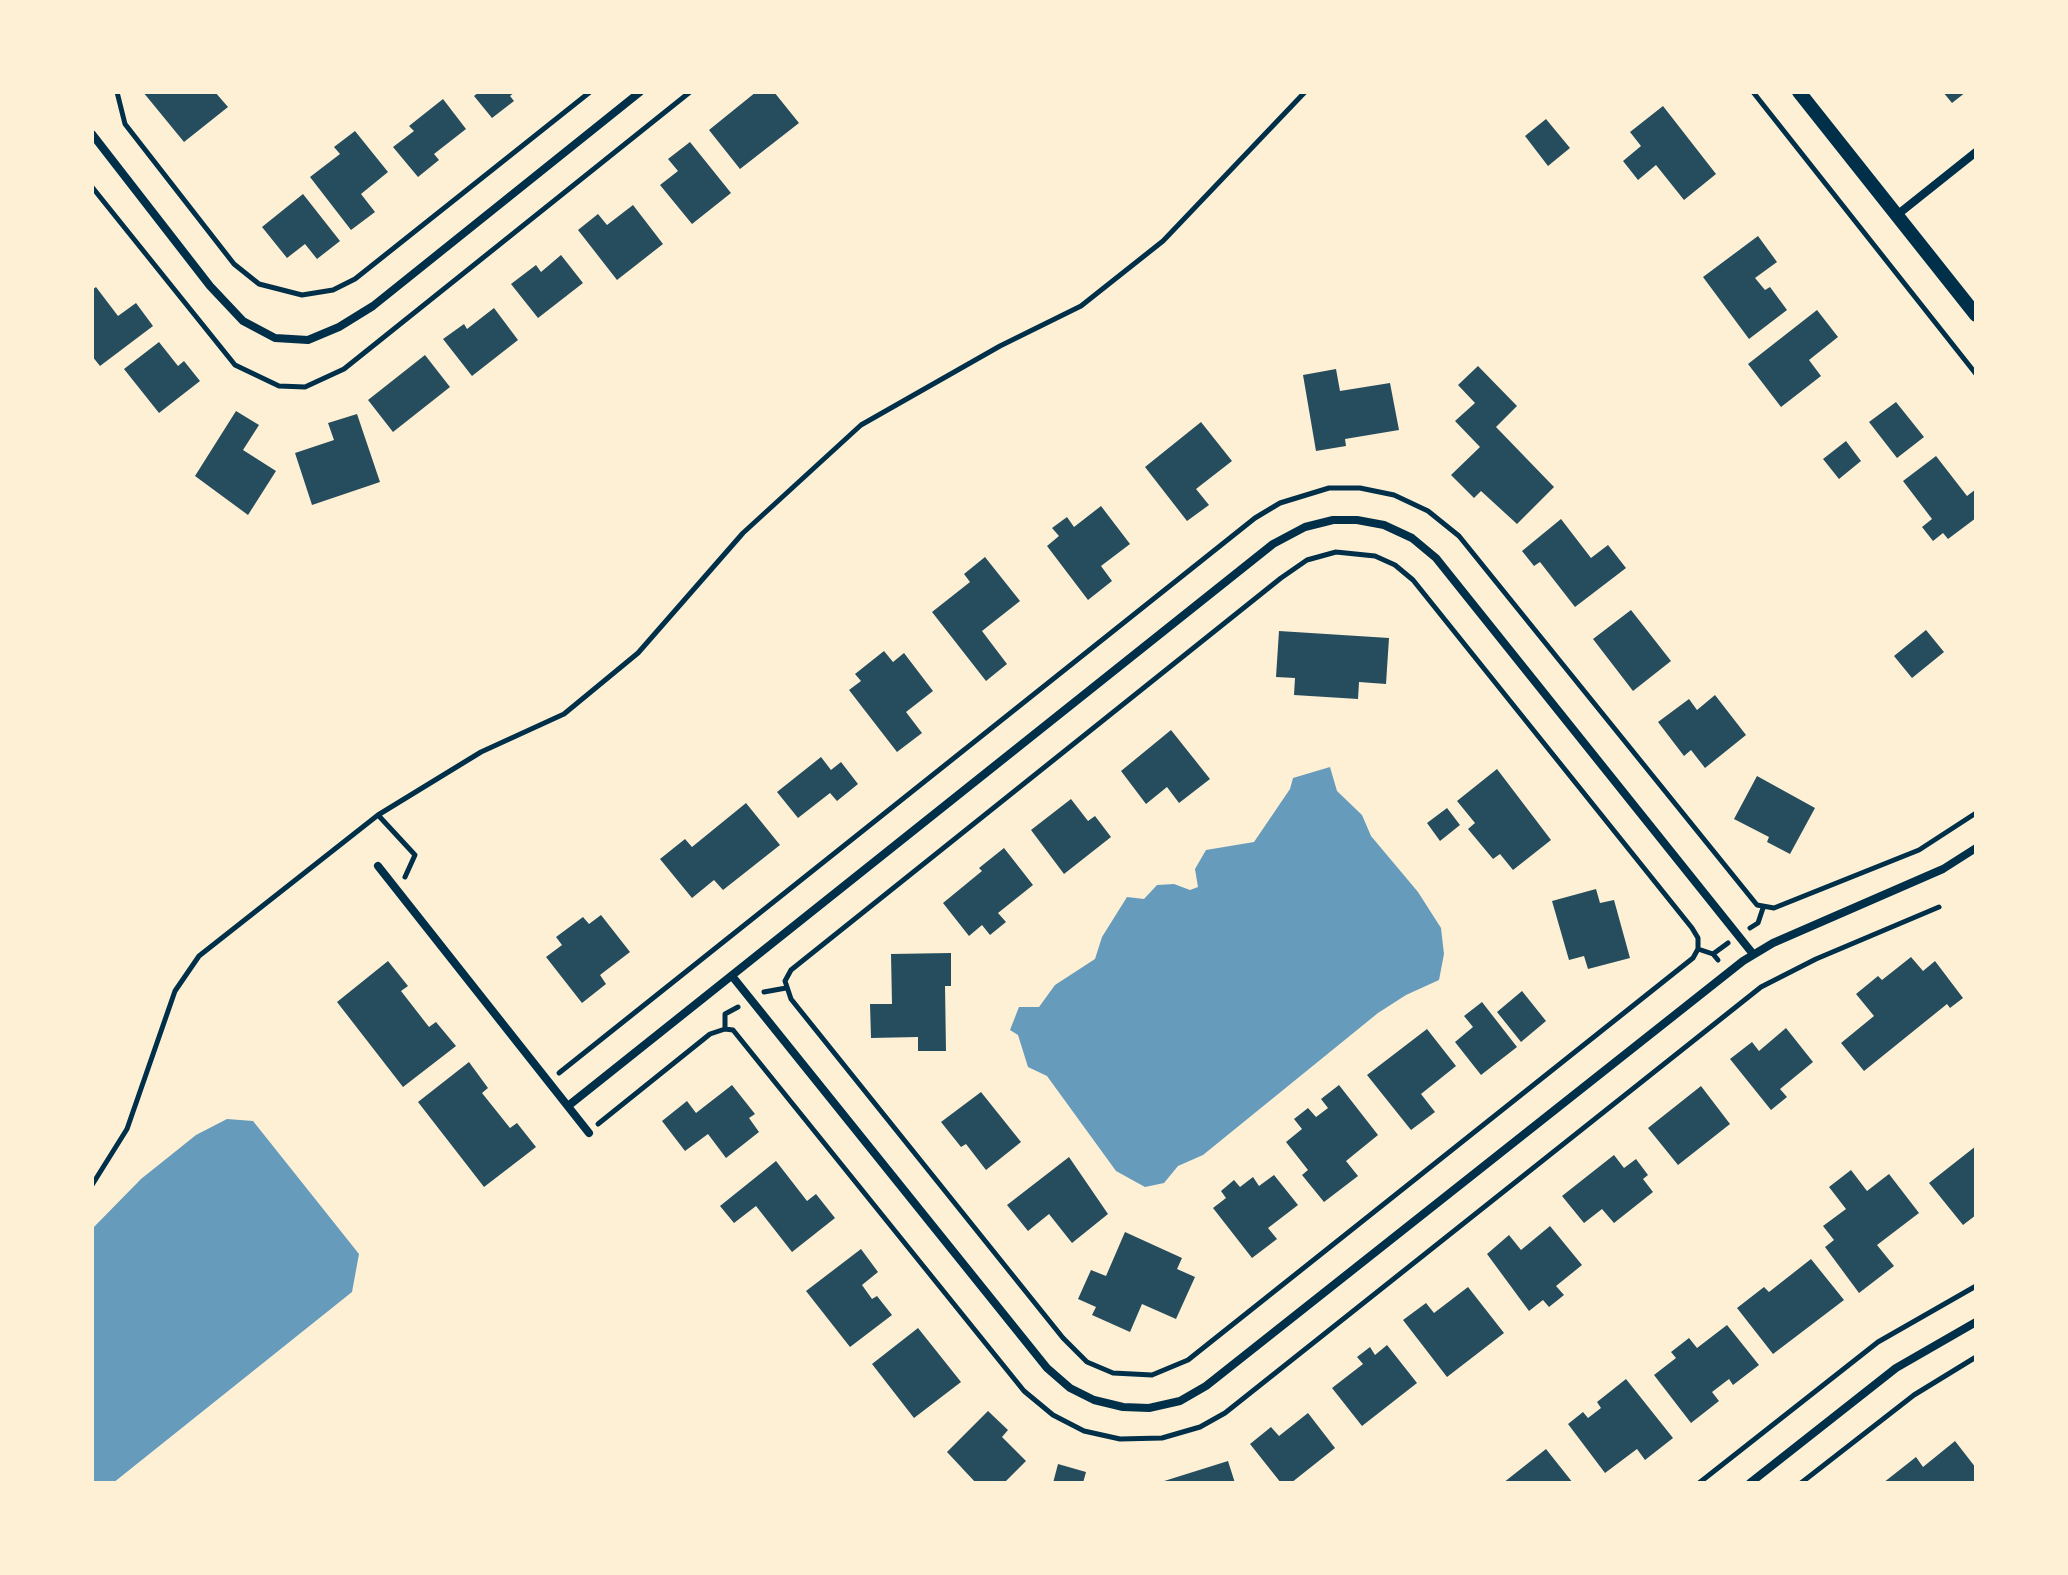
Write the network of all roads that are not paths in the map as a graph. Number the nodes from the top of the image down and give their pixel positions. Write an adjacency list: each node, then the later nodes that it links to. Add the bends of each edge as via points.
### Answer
1 (640, 92): 3 (street, via 373,306 324,336 291,341 258,331 229,308)
2 (1799, 92): 5 (street)
3 (92, 134)
4 (1976, 152): 5 (street)
5 (1897, 215): 6 (street)
6 (1976, 315)
7 (1976, 848): 9 (street, via 1930,875)
8 (378, 866): 11 (street)
9 (1753, 954): 10 (street, via 1206,1386 1180,1401 1140,1408 1087,1397 1047,1368); 10 (street, via 1436,558 1412,538 1384,525 1333,520 1273,544)
10 (732, 976): 11 (street)
11 (568, 1106): 12 (street)
12 (589, 1133)
13 (1976, 1322): 14 (street, via 1896,1368)
14 (1750, 1483)

